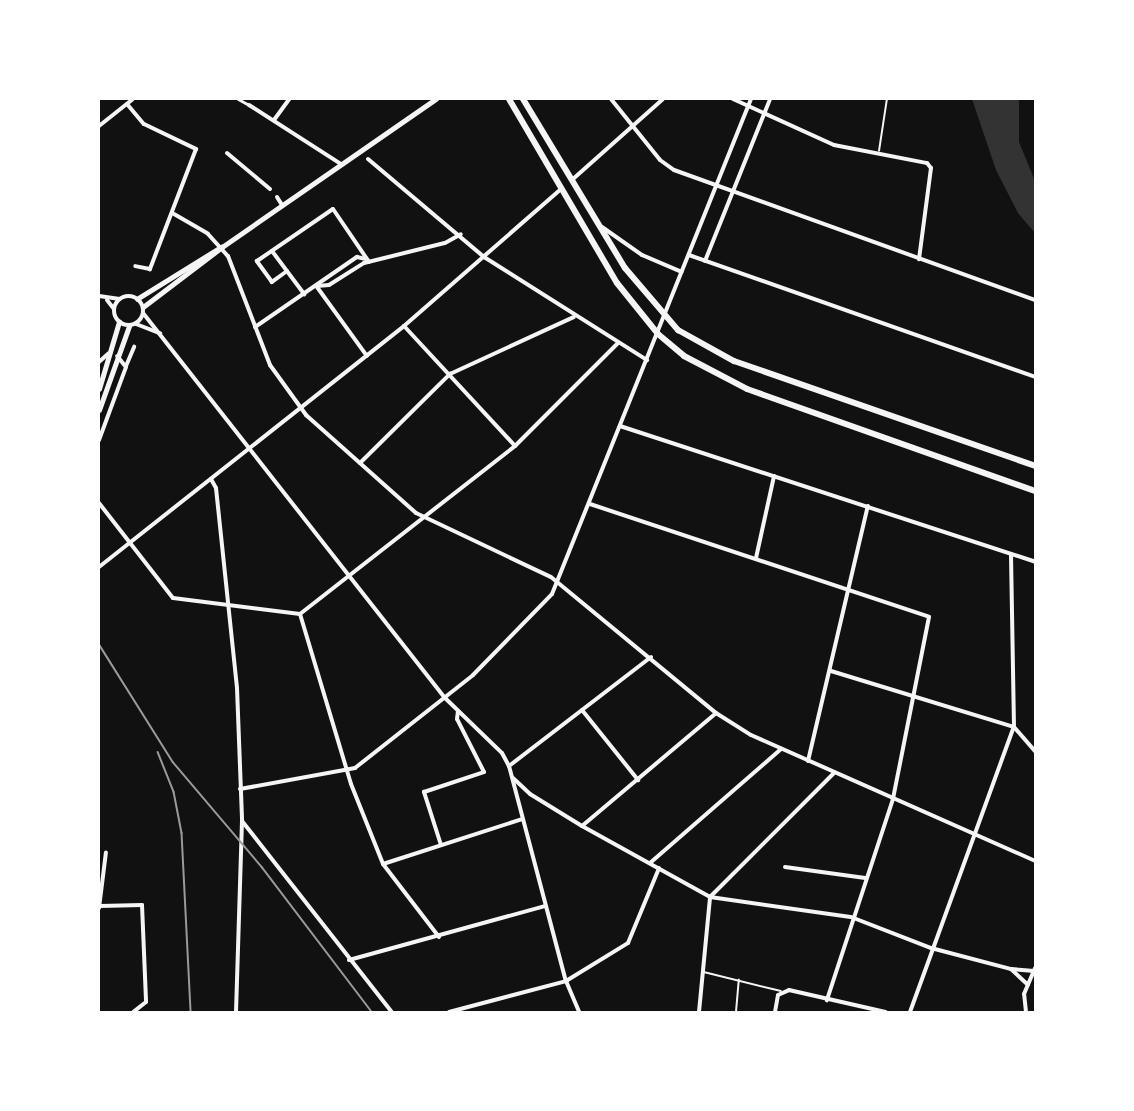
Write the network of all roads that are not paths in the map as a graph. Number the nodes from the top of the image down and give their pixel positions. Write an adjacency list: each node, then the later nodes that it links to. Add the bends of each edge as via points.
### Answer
1 (133, 99): 13 (street)
2 (238, 99): 14 (street)
3 (289, 99): 17 (street)
4 (436, 99): 23 (street)
5 (508, 99): 27 (main road)
6 (523, 99): 24 (main road)
7 (611, 99): 19 (street)
8 (663, 99): 19 (street)
9 (733, 99): 15 (street)
10 (752, 99): 15 (street)
11 (770, 99): 16 (street)
12 (887, 99): 21 (lane)
13 (127, 104): 18 (street); 31 (street, via 144,124 196,148 173,205)
14 (249, 105): 17 (street)
15 (749, 106): 16 (street); 25 (street)
16 (764, 114): 21 (street, via 834,145); 28 (street)
17 (274, 120): 23 (street)
18 (99, 126)
19 (631, 127): 24 (street); 25 (street, via 668,166)
20 (227, 153): 26 (street)
21 (878, 153): 38 (street, via 924,160 931,168)
22 (368, 159): 33 (street)
23 (341, 164): 30 (street)
24 (573, 179): 32 (main road)
25 (717, 188): 28 (street); 36 (street)
26 (270, 189)
27 (561, 189): 37 (street); 61 (main road, via 617,283)
28 (733, 193): 38 (street); 39 (street)
29 (277, 197): 30 (street)
30 (282, 205): 34 (street)
31 (174, 214): 34 (street); 41 (street, via 150,269)
32 (600, 227): 43 (street, via 642,255); 54 (main road, via 639,288)
33 (461, 234): 37 (street); 40 (street, via 445,243)
34 (222, 247): 48 (street, via 211,250); 52 (street); 59 (street)
35 (272, 251): 40 (street, via 333,208); 42 (street); 42 (street, via 257,261 272,282)
36 (689, 255): 39 (street); 43 (street)
37 (484, 256): 53 (street); 58 (street)
38 (919, 259): 50 (street)
39 (705, 261): 71 (street)
40 (369, 262): 44 (street, via 329,285); 44 (street, via 357,256)
41 (135, 266)
42 (287, 271): 45 (street)
43 (682, 272): 54 (street)
44 (316, 286): 45 (street); 66 (street)
45 (304, 294): 59 (street)
46 (99, 296): 49 (street)
47 (120, 299): 48 (street); 49 (street); 51 (street)
48 (137, 299): 52 (street)
49 (107, 300): 51 (street)
50 (1035, 300)
51 (114, 309): 55 (street)
52 (143, 310): 56 (street); 60 (street)
53 (575, 316): 62 (street); 70 (street)
54 (664, 317): 61 (street); 80 (main road, via 704,347 734,361)
55 (119, 322): 57 (street); 64 (street)
56 (136, 324): 57 (street); 60 (street)
57 (129, 326): 65 (street)
58 (404, 326): 66 (street); 70 (street)
59 (255, 327): 73 (street, via 270,365)
60 (160, 333): 78 (street)
61 (658, 334): 67 (street); 83 (main road, via 694,362 747,389)
62 (618, 343): 67 (street); 77 (street)
63 (134, 347): 69 (street)
64 (112, 350): 68 (street); 72 (street)
65 (117, 356): 69 (street); 74 (street)
66 (367, 356): 73 (street)
67 (646, 360): 75 (street)
68 (99, 362)
69 (126, 367): 76 (street)
70 (450, 374): 77 (street); 79 (street)
71 (1035, 377)
72 (99, 389)
73 (302, 409): 78 (street); 79 (street)
74 (99, 410)
75 (620, 426): 81 (street); 85 (street)
76 (99, 440)
77 (515, 446): 87 (street)
78 (249, 450): 82 (street); 93 (street)
79 (360, 463): 87 (street)
80 (1035, 466)
81 (774, 476): 86 (street); 90 (street)
82 (211, 479): 88 (street); 96 (street, via 216,488)
83 (1035, 491)
84 (99, 503): 88 (street)
85 (590, 504): 90 (street); 94 (street)
86 (868, 506): 89 (street); 95 (street)
87 (424, 518): 93 (street); 94 (street)
88 (130, 542): 92 (street); 96 (street, via 173,598)
89 (1011, 554): 91 (street); 105 (street)
90 (756, 558): 95 (street)
91 (1035, 562)
92 (99, 567)
93 (350, 577): 97 (street); 101 (street)
94 (558, 583): 98 (street); 101 (street, via 543,606)
95 (850, 589): 99 (street); 100 (street, via 928,617)
96 (229, 603): 97 (street); 114 (street)
97 (300, 614): 110 (street)
98 (651, 657): 103 (street); 104 (street)
99 (831, 671): 100 (street); 108 (street)
100 (913, 696): 105 (street); 115 (street)
101 (445, 698): 102 (street); 110 (street)
102 (458, 710): 109 (street, via 502,753); 120 (street, via 457,718 484,772 424,792)
103 (582, 710): 109 (street); 113 (street)
104 (716, 713): 106 (street); 113 (street)
105 (1014, 727): 107 (street); 119 (street)
106 (781, 749): 108 (street); 123 (street)
107 (1035, 751)
108 (808, 761): 111 (street)
109 (509, 766): 112 (street)
110 (347, 771): 114 (street); 124 (street)
111 (834, 773): 115 (street); 128 (street)
112 (512, 778): 116 (street); 118 (street, via 530,794)
113 (638, 780): 118 (street)
114 (240, 789): 117 (street)
115 (893, 799): 119 (street); 127 (street)
116 (522, 819): 120 (street); 129 (street)
117 (242, 821): 134 (street, via 252,829); 145 (street)
118 (582, 826): 123 (street)
119 (975, 834): 122 (street); 133 (street)
120 (441, 845): 124 (street)
121 (106, 852): 130 (street)
122 (1035, 861)
123 (650, 863): 126 (street)
124 (383, 864): 132 (street)
125 (785, 867): 127 (street)
126 (659, 868): 128 (street); 139 (street, via 628,944)
127 (865, 879): 131 (street)
128 (710, 897): 131 (street); 137 (street)
129 (545, 906): 132 (street); 139 (street)
130 (99, 907): 144 (street, via 142,905 146,1002)
131 (851, 917): 133 (street); 142 (street)
132 (440, 937): 134 (street)
133 (931, 948): 135 (street); 154 (street)
134 (349, 960): 146 (street)
135 (1011, 969): 136 (street); 140 (street)
136 (1034, 969): 140 (street)
137 (703, 972): 138 (lane); 149 (street)
138 (739, 980): 141 (lane); 150 (lane)
139 (566, 981): 147 (street); 148 (street)
140 (1028, 985): 155 (street, via 1024,994)
141 (781, 992): 142 (street); 151 (street)
142 (827, 999): 143 (street)
143 (849, 1005): 152 (street); 153 (street)
144 (133, 1012)
145 (236, 1012)
146 (392, 1012)
147 (449, 1012)
148 (579, 1012)
149 (699, 1012)
150 (736, 1012)
151 (775, 1012)
152 (848, 1012)
153 (886, 1012)
154 (910, 1012)
155 (1026, 1012)

